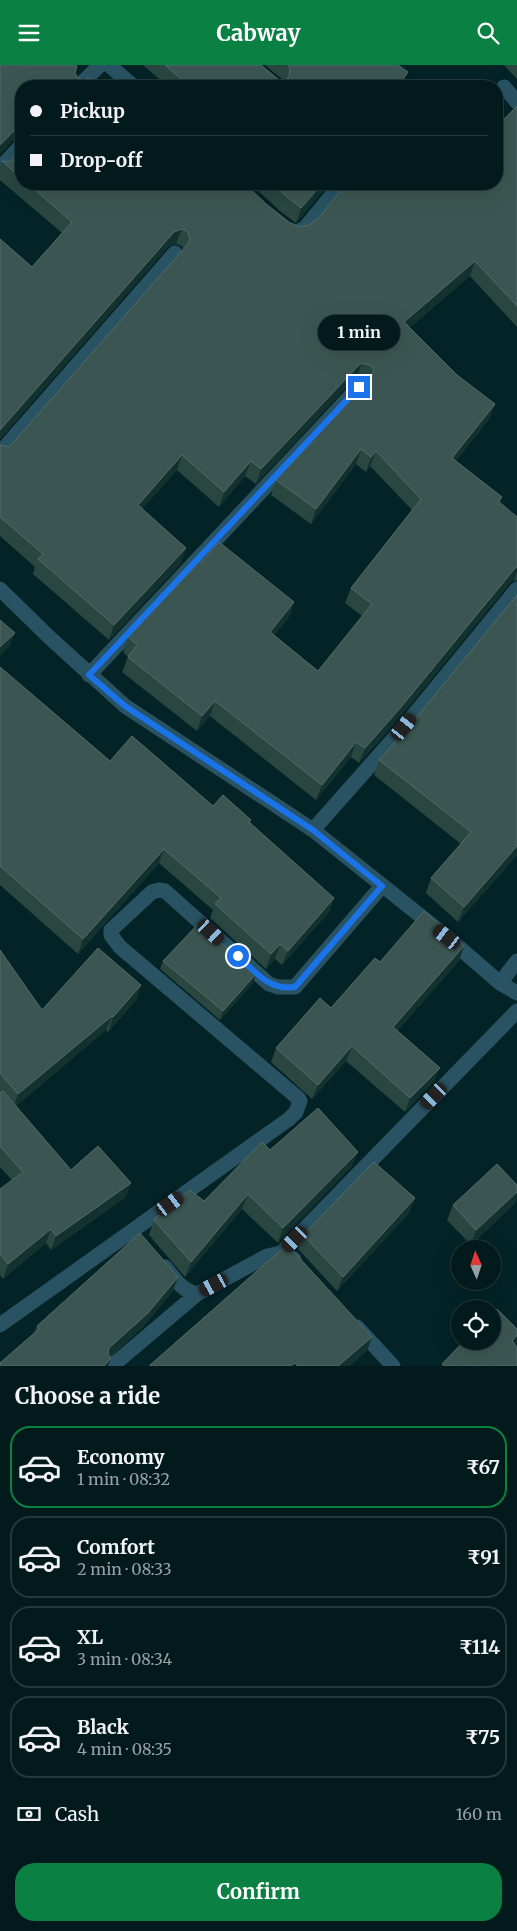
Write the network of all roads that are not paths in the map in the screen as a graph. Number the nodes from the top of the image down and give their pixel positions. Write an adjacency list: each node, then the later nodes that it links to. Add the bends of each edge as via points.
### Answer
1 (100, 65): 3 (street)
2 (110, 65): 4 (street)
3 (85, 80)
4 (126, 80)
5 (504, 87): 6 (street)
6 (517, 102)
7 (15, 152): 8 (street)
8 (0, 168)
9 (336, 190): 10 (street, via 299,232)
10 (281, 223)
11 (175, 253): 13 (street)
12 (359, 387): 16 (street)
13 (0, 453)
14 (0, 589): 16 (street)
15 (517, 589): 17 (street, via 404,727)
16 (89, 675): 17 (street, via 125,706)
17 (313, 830): 18 (street)
18 (382, 886): 20 (street); 28 (street, via 295,987 278,987 261,978 165,891 152,893 111,930 120,947 300,1101 289,1119 133,1237)
19 (517, 961): 20 (street)
20 (500, 983): 21 (street)
21 (517, 993)
22 (517, 1011): 23 (street)
23 (281, 1253): 25 (street, via 294,1258); 26 (street, via 267,1256)
24 (158, 1259): 26 (street, via 180,1285 189,1293)
25 (307, 1272)
26 (197, 1294): 29 (street)
27 (346, 1315): 30 (street)
28 (0, 1325)
29 (112, 1366)
30 (393, 1366)

